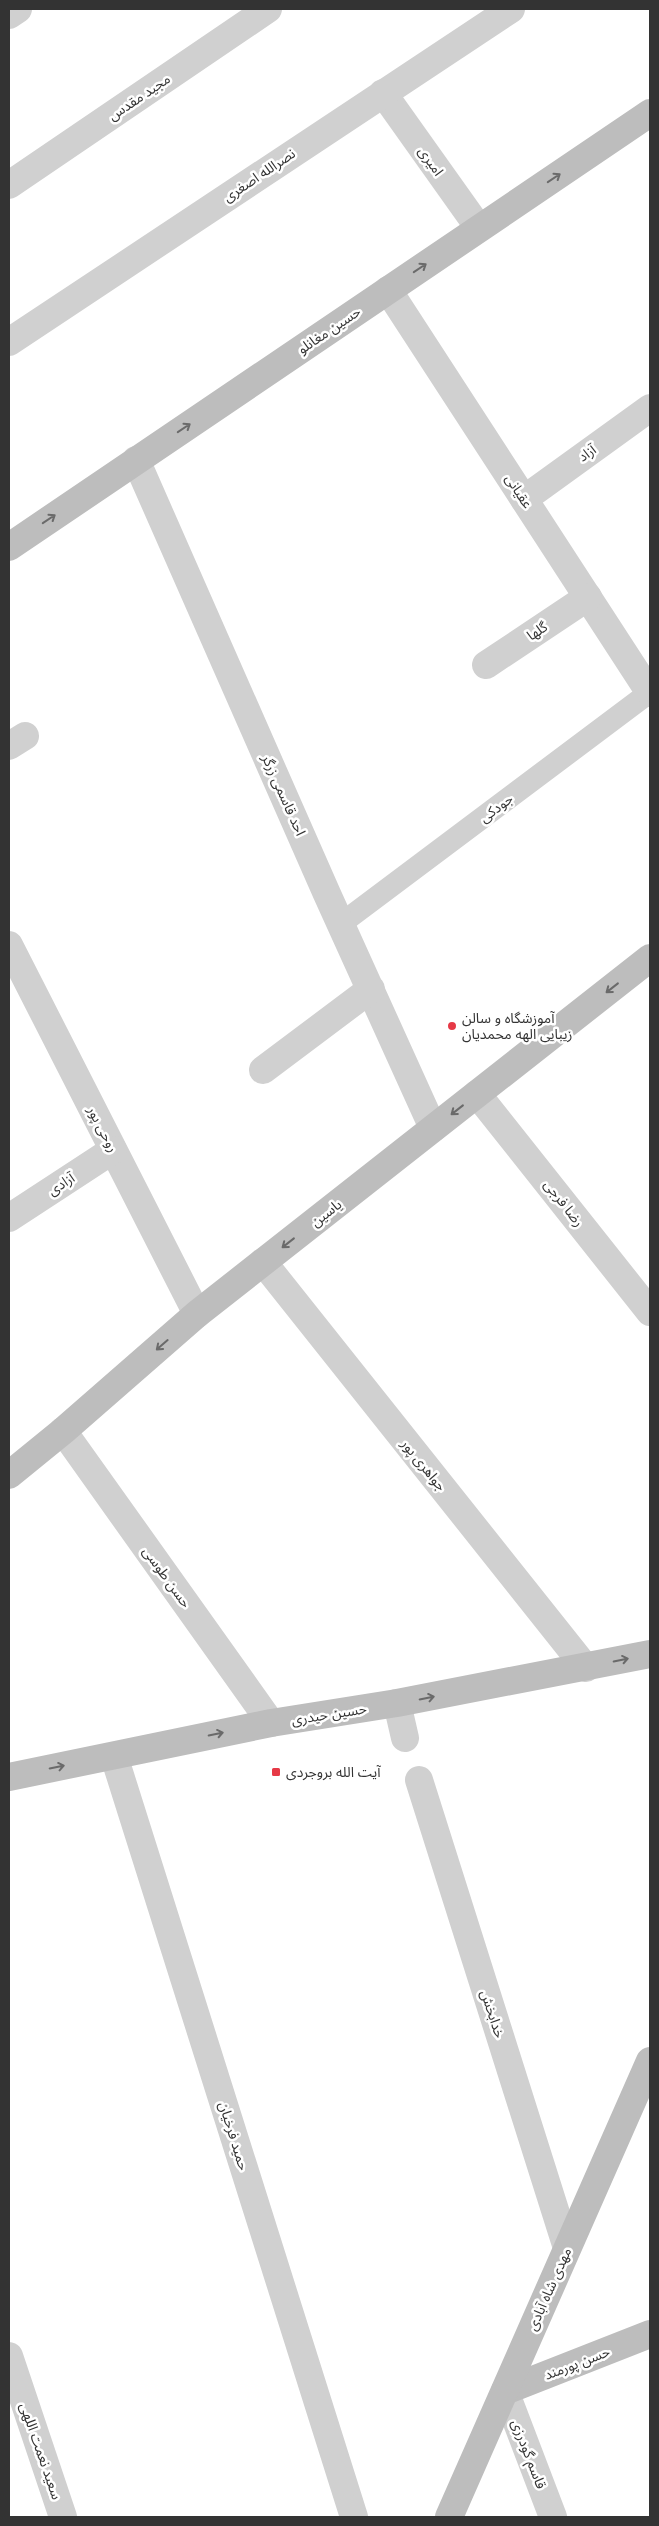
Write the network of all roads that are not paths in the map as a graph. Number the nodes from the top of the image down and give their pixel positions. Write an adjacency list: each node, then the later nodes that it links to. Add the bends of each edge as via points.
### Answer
1 (18, 9): 4 (street)
2 (268, 9): 7 (street, مجید مقدس)
3 (511, 9): 5 (street, نصرالله اصغری)
4 (9, 15)
5 (383, 93): 8 (street, امیری); 10 (street, نصرالله اصغری)
6 (650, 113): 8 (street, حسین مغانلو, one-way to 6)
7 (9, 185)
8 (479, 228): 9 (street, حسین مغانلو, one-way to 8)
9 (388, 290): 12 (street, حسین مغانلو, one-way to 9); 13 (street, عقیانی)
10 (9, 342)
11 (650, 408): 13 (street, آزاد)
12 (136, 460): 14 (street, حسین مغانلو, one-way to 12); 18 (street, احد قاسمی زرگر)
13 (524, 498): 15 (street, عقیانی)
14 (9, 547)
15 (588, 598): 16 (street, گلها); 17 (street, عقیانی)
16 (486, 665)
17 (650, 692): 18 (lane, جودکی)
18 (342, 923): 21 (street, احد قاسمی زرگر)
19 (9, 945): 25 (street, روحی پور)
20 (650, 958): 23 (street, یاسین, one-way to 23)
21 (371, 989): 22 (street); 24 (street, احد قاسمی زرگر)
22 (263, 1070)
23 (477, 1094): 24 (street, یاسین, one-way to 24); 28 (street, رضا فرجی)
24 (433, 1128): 27 (street, یاسین, one-way to 27)
25 (114, 1150): 26 (street, آزادی); 29 (street, روحی پور)
26 (9, 1218)
27 (263, 1262): 29 (street, یاسین); 33 (street, جواهری پور)
28 (650, 1312)
29 (197, 1314): 30 (street, یاسین, one-way to 30)
30 (63, 1431): 31 (street, یاسین); 35 (street, حسن طوسی)
31 (9, 1475)
32 (650, 1654): 33 (street, حسین حیدری, one-way to 32)
33 (586, 1668): 34 (street, حسین حیدری, one-way to 33)
34 (397, 1704): 35 (street, حسین حیدری); 36 (street)
35 (271, 1723): 37 (street, حسین حیدری, one-way to 35)
36 (406, 1738)
37 (114, 1756): 38 (street, حسین حیدری, one-way to 37); 46 (street, حمید فرخیان)
38 (9, 1777)
39 (419, 1780): 41 (street, خدابخش)
40 (650, 2061): 41 (street, مهدی شاه آبادی)
41 (567, 2248): 44 (street, مهدی شاه آبادی)
42 (650, 2334): 44 (street, حسن پورمند)
43 (9, 2356): 45 (street, سعید نعمت اللهی)
44 (505, 2391): 47 (street, مهدی شاه آبادی); 48 (street, قاسم گودرزی)
45 (63, 2517)
46 (354, 2517)
47 (449, 2517)
48 (553, 2517)

